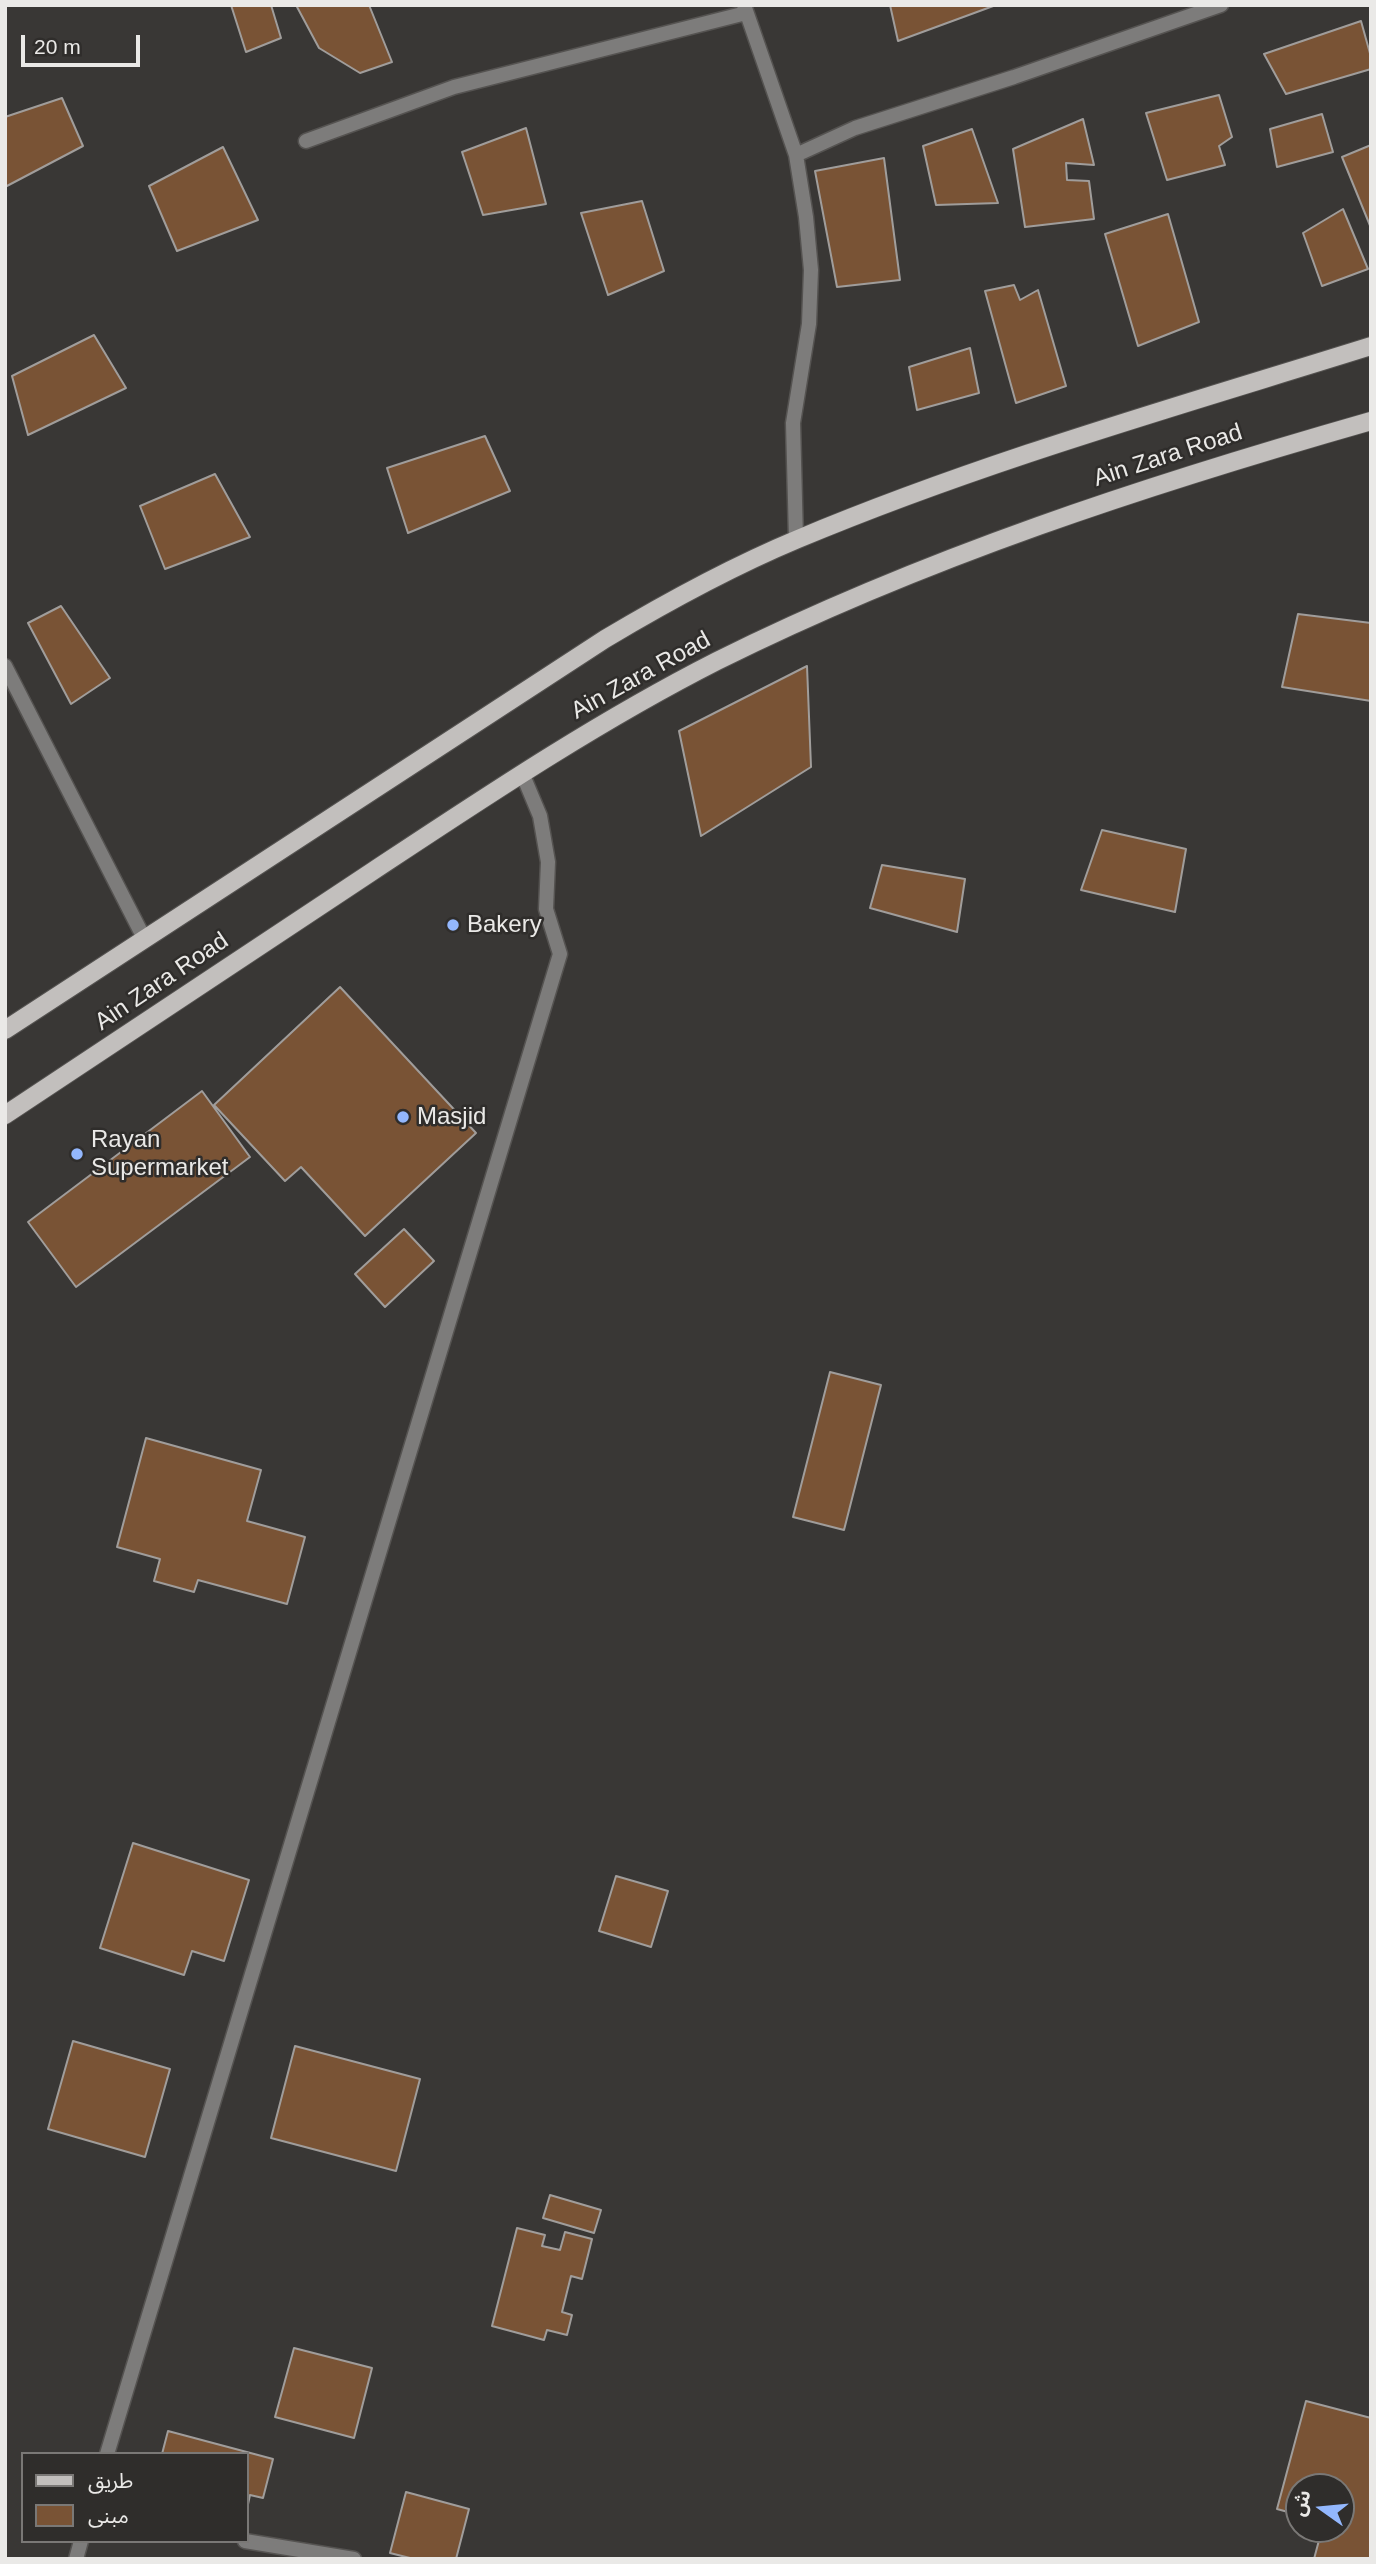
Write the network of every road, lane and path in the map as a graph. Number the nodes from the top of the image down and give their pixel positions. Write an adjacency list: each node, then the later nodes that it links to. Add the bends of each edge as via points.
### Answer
1 (1221, 5): 4 (street, via 855,128)
2 (745, 9): 3 (street, via 454,88); 4 (street)
3 (306, 141)
4 (796, 155): 7 (street, via 811,270 809,324 793,423)
5 (1371, 346): 7 (main road, Ain Zara Road, via 1028,453)
6 (1371, 421): 9 (main road, Ain Zara Road, via 1116,498 914,572 716,662)
7 (796, 539): 10 (main road, Ain Zara Road, via 673,599 605,639)
8 (5, 666): 10 (street)
9 (522, 773): 12 (main road, Ain Zara Road); 13 (street, via 540,816 548,862 547,909 560,954)
10 (144, 938): 11 (main road, Ain Zara Road)
11 (5, 1030)
12 (5, 1115)
13 (108, 2452)
14 (248, 2541): 15 (street)
15 (354, 2559)

